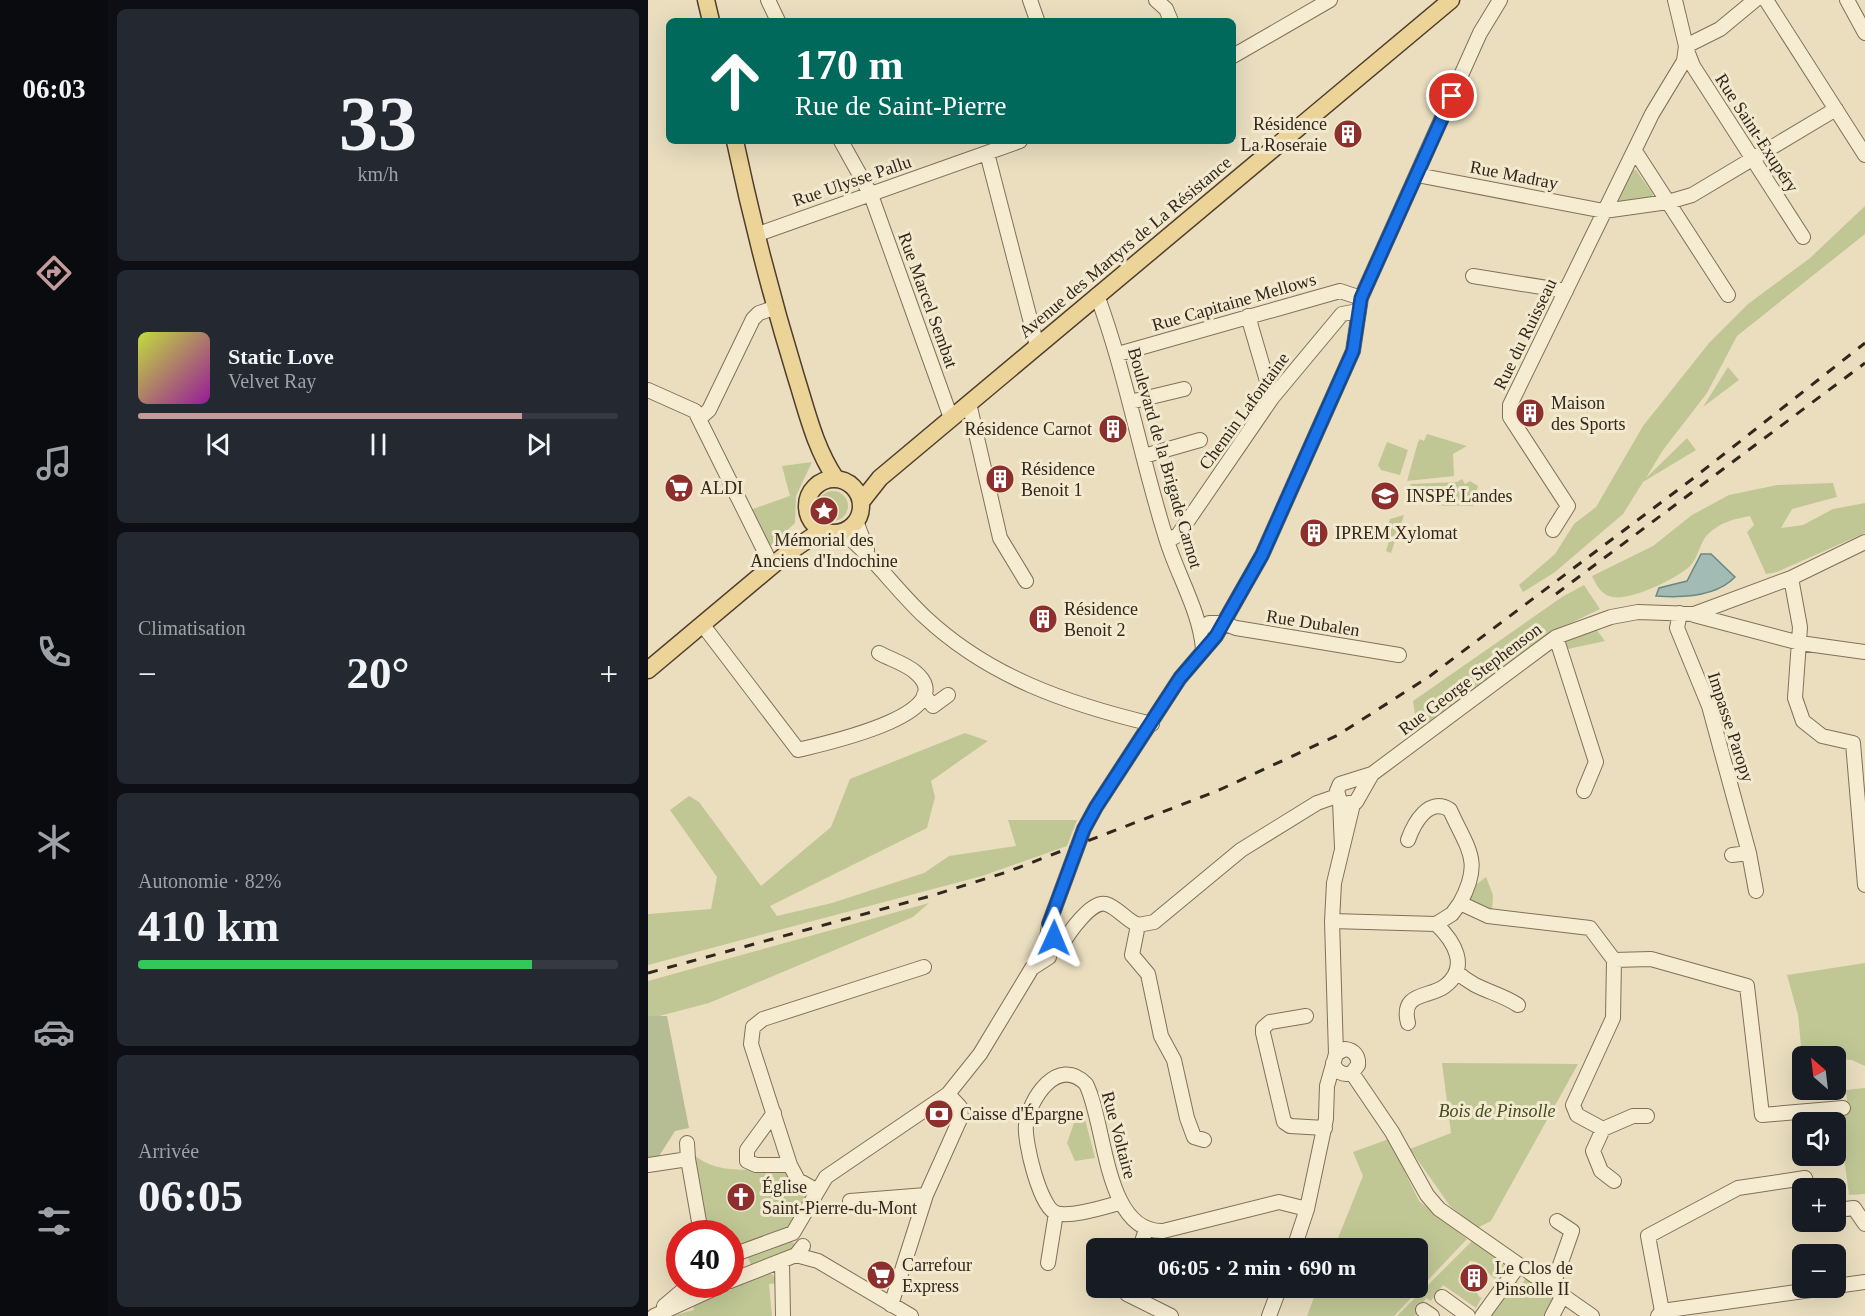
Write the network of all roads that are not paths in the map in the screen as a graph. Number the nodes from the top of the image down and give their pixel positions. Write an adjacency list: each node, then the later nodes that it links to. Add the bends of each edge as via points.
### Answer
1 (706, 0): 12 (main road)
2 (768, 0): 13 (street)
3 (1030, 0): 14 (street)
4 (1156, 0): 15 (street)
5 (1330, 0): 18 (street)
6 (1451, 0): 36 (main road, Avenue des Martyrs de La Résistance)
7 (1500, 0): 27 (street, via 1480,33)
8 (1676, 0): 17 (street)
9 (1757, 0): 10 (street); 17 (street, via 1720,29)
10 (1766, 0): 19 (street)
11 (1847, 0): 16 (street)
12 (710, 18)
13 (777, 18)
14 (1036, 18)
15 (1170, 18)
16 (1865, 33)
17 (1686, 46): 23 (street, Rue du Ruisseau, via 1684,61 1652,114); 26 (street, Rue Saint-Exupéry, via 1688,57)
18 (1236, 54)
19 (1836, 109): 25 (street); 26 (street)
20 (736, 144): 38 (main road)
21 (844, 144): 28 (street, Rue Marcel Sembat)
22 (1012, 144): 24 (street, Rue Ulysse Pallu)
23 (1635, 152): 29 (street); 30 (street, Rue du Ruisseau)
24 (987, 153): 28 (street, Rue Ulysse Pallu); 40 (street)
25 (1865, 155)
26 (1753, 159): 29 (street, via 1692,195); 32 (street, Rue Saint-Exupéry)
27 (1417, 175): 30 (street, Rue Madray); 37 (street)
28 (871, 195): 31 (street, Rue Ulysse Pallu); 48 (street, Rue Marcel Sembat)
29 (1668, 202): 30 (street); 35 (street)
30 (1604, 211): 34 (street, Rue du Ruisseau)
31 (764, 232)
32 (1803, 237)
33 (1473, 276): 34 (street)
34 (1566, 291): 58 (street, Rue du Ruisseau, via 1510,405 1510,417 1568,506)
35 (1728, 295)
36 (1097, 296): 40 (main road, Avenue des Martyrs de La Résistance); 41 (street, Boulevard de la Brigade Carnot)
37 (1359, 304): 39 (street, Rue Capitaine Mellows, via 1340,291); 44 (street, Chemin Lafontaine, via 1342,314); 68 (street, via 1353,351 1337,390 1262,555)
38 (774, 308): 47 (street, via 753,319 709,410); 50 (main road)
39 (1248, 316): 41 (street, Rue Capitaine Mellows); 44 (street)
40 (1037, 346): 46 (main road, Avenue des Martyrs de La Résistance)
41 (1118, 354): 45 (street, Boulevard de la Brigade Carnot)
42 (1184, 389): 45 (street)
43 (648, 390): 47 (street, via 690,407)
44 (1272, 398): 60 (street, Chemin Lafontaine, via 1179,535)
45 (1130, 402): 51 (street, Boulevard de la Brigade Carnot)
46 (969, 403): 48 (main road, Avenue des Martyrs de La Résistance); 65 (street, via 1000,538)
47 (700, 418): 62 (street)
48 (951, 418): 52 (main road, Avenue des Martyrs de La Résistance)
49 (1200, 440): 51 (street)
50 (820, 454): 53 (main road); 54 (main road)
51 (1144, 456): 60 (street, Boulevard de la Brigade Carnot)
52 (880, 478): 53 (main road); 55 (main road, Avenue des Martyrs de La Résistance)
53 (842, 481): 54 (main road); 55 (main road, via 856,490)
54 (819, 483): 57 (main road, via 807,500)
55 (861, 502): 56 (main road)
56 (856, 521): 59 (main road); 63 (street)
57 (816, 524): 59 (main road); 62 (main road)
58 (1552, 530)
59 (842, 532): 63 (street)
60 (1167, 541): 70 (street, Boulevard de la Brigade Carnot)
61 (1865, 542): 64 (street, Rue George Stephenson)
62 (778, 560): 69 (main road)
63 (872, 560): 80 (street, via 928,620 986,662 1041,691)
64 (1791, 578): 67 (street, Rue George Stephenson); 72 (street)
65 (1026, 581)
66 (1680, 613): 67 (street, Rue George Stephenson); 71 (street, Rue George Stephenson, via 1638,612 1611,617); 89 (street, Impasse Paropy, via 1677,628 1709,706)
67 (1694, 614): 72 (street)
68 (1223, 623): 70 (street, via 1209,623); 73 (street); 76 (street, Rue Dubalen)
69 (702, 624): 77 (main road); 78 (street, via 798,750 898,720)
70 (1201, 630): 73 (street, Boulevard de la Brigade Carnot)
71 (1556, 637): 82 (street, Rue George Stephenson); 84 (street, via 1596,762)
72 (1800, 643): 74 (street); 81 (street, via 1795,698 1803,721 1822,736)
73 (1203, 649): 80 (street)
74 (1865, 652)
75 (879, 653): 78 (street, via 916,672)
76 (1399, 655)
77 (648, 670)
78 (924, 695): 79 (street, via 933,706)
79 (948, 695)
80 (1149, 728): 97 (street, via 1113,778 1084,829)
81 (1859, 743): 87 (street)
82 (1372, 774): 83 (street, Rue George Stephenson); 85 (street, Rue George Stephenson)
83 (1351, 781): 85 (street, via 1358,784); 86 (street, via 1340,784)
84 (1584, 791)
85 (1361, 792): 86 (street, via 1359,799)
86 (1343, 800): 94 (street, via 1342,848 1334,883); 96 (street, via 1317,803 1241,850 1160,919)
87 (1862, 832): 91 (street)
88 (1408, 840): 93 (street, via 1413,826 1430,808 1450,810 1474,866 1471,884)
89 (1749, 853): 90 (street); 92 (street, Impasse Paropy)
90 (1732, 855)
91 (1865, 885)
92 (1756, 891)
93 (1460, 903): 95 (street, via 1452,914); 98 (street, via 1488,916 1590,928)
94 (1332, 921): 95 (street); 104 (street, via 1333,981)
95 (1436, 924): 100 (street, via 1452,939)
96 (1138, 926): 97 (street, via 1108,904 1100,904); 111 (street, via 1132,955 1148,974 1161,1036 1174,1060 1194,1137)
97 (1052, 944): 105 (street, via 1032,968 980,1054)
98 (1614, 960): 106 (street, via 1652,959 1747,986 1762,1115); 110 (street, via 1613,1018 1573,1106 1577,1115)
99 (924, 967): 107 (street, via 758,1022 750,1036 751,1044)
100 (1457, 972): 101 (street, via 1478,989); 103 (street, via 1446,986 1420,995 1409,1005 1405,1012)
101 (1518, 1005)
102 (1306, 1016): 109 (street, via 1270,1022 1263,1033 1284,1122 1290,1126)
103 (1407, 1023)
104 (1345, 1063): 109 (street, via 1330,1097); 135 (street, via 1439,1209)
105 (948, 1094): 118 (street, via 839,1166); 119 (street, via 960,1107 961,1117)
106 (1843, 1108)
107 (774, 1113): 115 (street); 115 (street, via 747,1150 747,1161 756,1165)
108 (1647, 1116): 110 (street, via 1633,1116)
109 (1326, 1122): 122 (street)
110 (1603, 1129): 117 (street, via 1593,1151 1600,1171)
111 (1204, 1140)
112 (687, 1143): 113 (street)
113 (688, 1159): 114 (street); 125 (street)
114 (648, 1165)
115 (790, 1165): 118 (street, via 798,1179)
116 (1792, 1180): 147 (street, via 1738,1188 1648,1236)
117 (1614, 1181)
118 (816, 1190): 131 (street, via 803,1215)
119 (926, 1195): 120 (street); 146 (street)
120 (850, 1201)
121 (1119, 1203): 124 (street, Rue Voltaire, via 1070,1214); 124 (street, Rue Voltaire, via 1088,1088 1075,1076 1060,1075 1044,1085 1030,1106 1025,1126 1042,1200); 128 (street, Rue Voltaire)
122 (1307, 1209): 128 (street, via 1279,1202 1163,1232); 130 (street)
123 (1846, 1209): 127 (street, via 1854,1208)
124 (1056, 1213): 134 (street)
125 (699, 1220)
126 (1557, 1221): 139 (street, via 1572,1231)
127 (1865, 1224)
128 (1146, 1229): 129 (street)
129 (1143, 1238)
130 (1297, 1238)
131 (798, 1243): 132 (street); 133 (street); 146 (street, via 818,1261)
132 (744, 1253)
133 (782, 1261): 136 (street); 149 (street)
134 (1048, 1263)
135 (1519, 1265): 139 (street); 154 (street)
136 (744, 1276)
137 (1865, 1281): 138 (street)
138 (1846, 1285)
139 (1558, 1292): 155 (street); 156 (street)
140 (1792, 1294): 147 (street)
141 (1442, 1297): 153 (street)
142 (674, 1298): 148 (street)
143 (693, 1298): 148 (street)
144 (1134, 1298): 151 (street)
145 (1276, 1298): 152 (street)
146 (891, 1305): 150 (street)
147 (1660, 1314)
148 (653, 1316)
149 (783, 1316)
150 (911, 1316)
151 (1171, 1316)
152 (1269, 1316)
153 (1468, 1316)
154 (1482, 1316)
155 (1552, 1316)
156 (1592, 1316)

